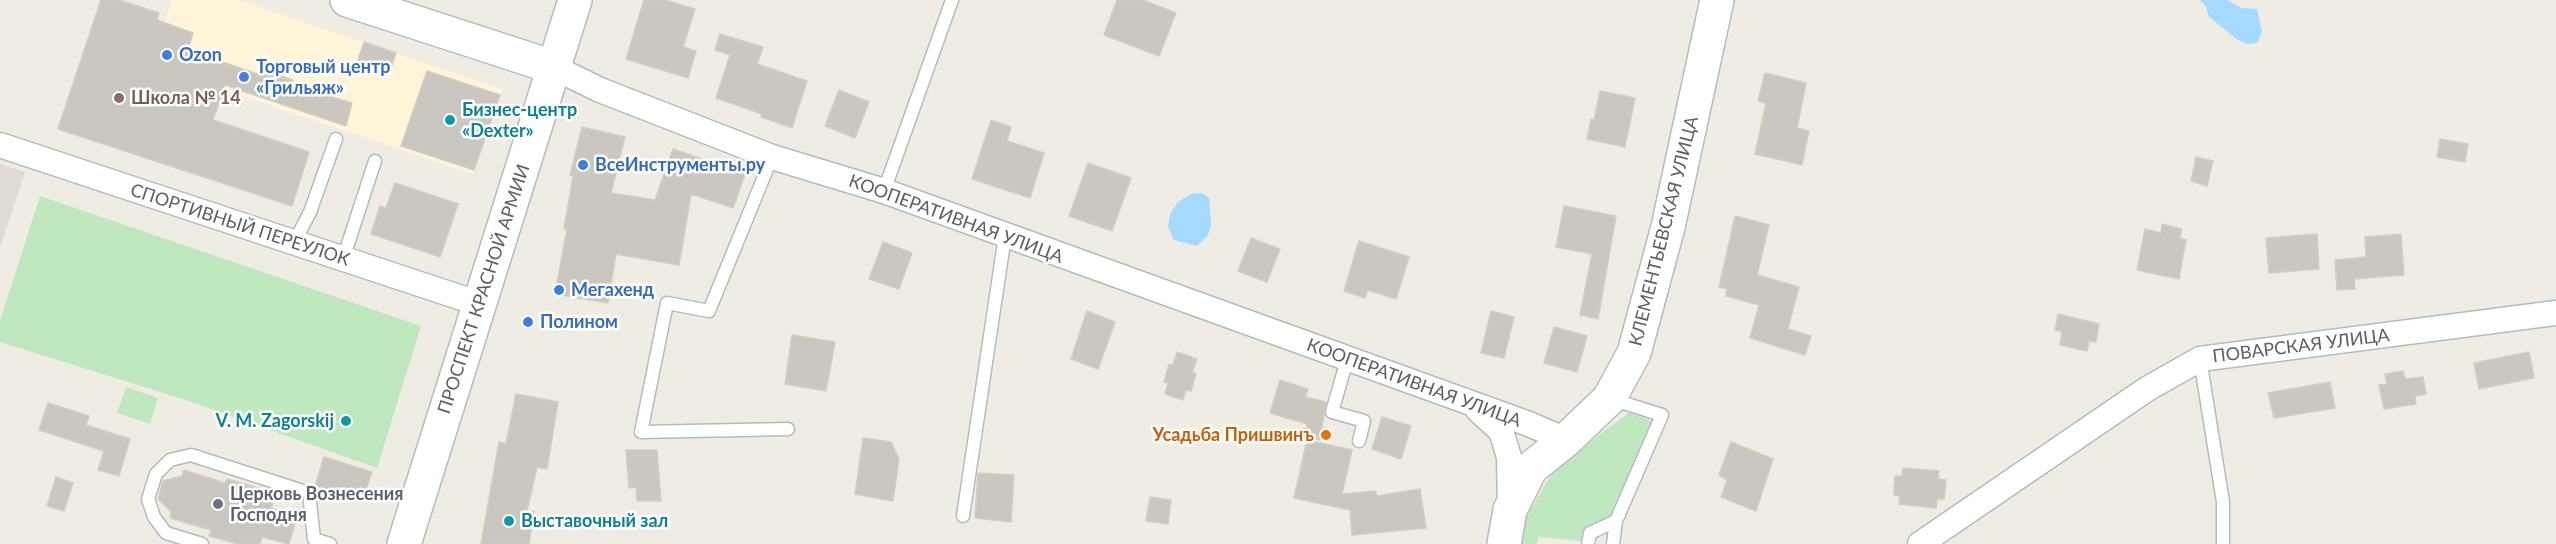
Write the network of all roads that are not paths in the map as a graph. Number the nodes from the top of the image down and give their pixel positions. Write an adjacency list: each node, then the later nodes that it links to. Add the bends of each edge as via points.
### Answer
1 (347, 0): 5 (street, КООПЕРАТИВНАЯ УЛИЦА)
2 (575, 0): 5 (street, ПРОСПЕКТ КРАСНОЙ АРМИИ)
3 (952, 0): 10 (lane)
4 (1718, 0): 18 (street, КЛЕМЕНТЬЕВСКАЯ УЛИЦА, via 1668,228 1634,353)
5 (553, 67): 8 (street, КООПЕРАТИВНАЯ УЛИЦА, via 600,90); 14 (street, ПРОСПЕКТ КРАСНОЙ АРМИИ)
6 (336, 139): 12 (lane, via 310,212)
7 (0, 145): 12 (street, СПОРТИВНЫЙ ПЕРЕУЛОК)
8 (772, 157): 10 (street, КООПЕРАТИВНАЯ УЛИЦА); 20 (lane, via 709,311 667,303 641,432)
9 (375, 161): 13 (lane)
10 (884, 191): 11 (street, КООПЕРАТИВНАЯ УЛИЦА)
11 (1005, 236): 17 (street, КООПЕРАТИВНАЯ УЛИЦА); 24 (lane)
12 (305, 247): 13 (street, СПОРТИВНЫЙ ПЕРЕУЛОК)
13 (344, 260): 14 (street, СПОРТИВНЫЙ ПЕРЕУЛОК)
14 (480, 304): 29 (street, ПРОСПЕКТ КРАСНОЙ АРМИИ)
15 (2556, 313): 16 (street, ПОВАРСКАЯ УЛИЦА)
16 (2200, 359): 33 (street, ПОВАРСКАЯ УЛИЦА, via 2147,388); 34 (lane, via 2223,502)
17 (1347, 360): 19 (street, КООПЕРАТИВНАЯ УЛИЦА); 22 (lane, via 1332,412 1364,421)
18 (1609, 399): 21 (street, КЛЕМЕНТЬЕВСКАЯ УЛИЦА); 25 (lane, via 1662,415)
19 (1469, 403): 21 (street, КООПЕРАТИВНАЯ УЛИЦА); 23 (street, via 1501,431 1509,457)
20 (788, 429)
21 (1566, 440): 23 (street, КЛЕМЕНТЬЕВСКАЯ УЛИЦА, via 1531,468)
22 (1359, 441)
23 (1510, 510): 30 (street, КЛЕМЕНТЬЕВСКАЯ УЛИЦА)
24 (963, 516)
25 (1616, 521): 31 (lane, via 1590,533); 32 (lane)
26 (311, 541): 27 (lane, via 309,493 191,455 170,460 156,474 148,499 154,517 166,533); 28 (lane)
27 (202, 544)
28 (330, 544)
29 (404, 544)
30 (1503, 544)
31 (1588, 544)
32 (1613, 544)
33 (1920, 544)
34 (2223, 544)

